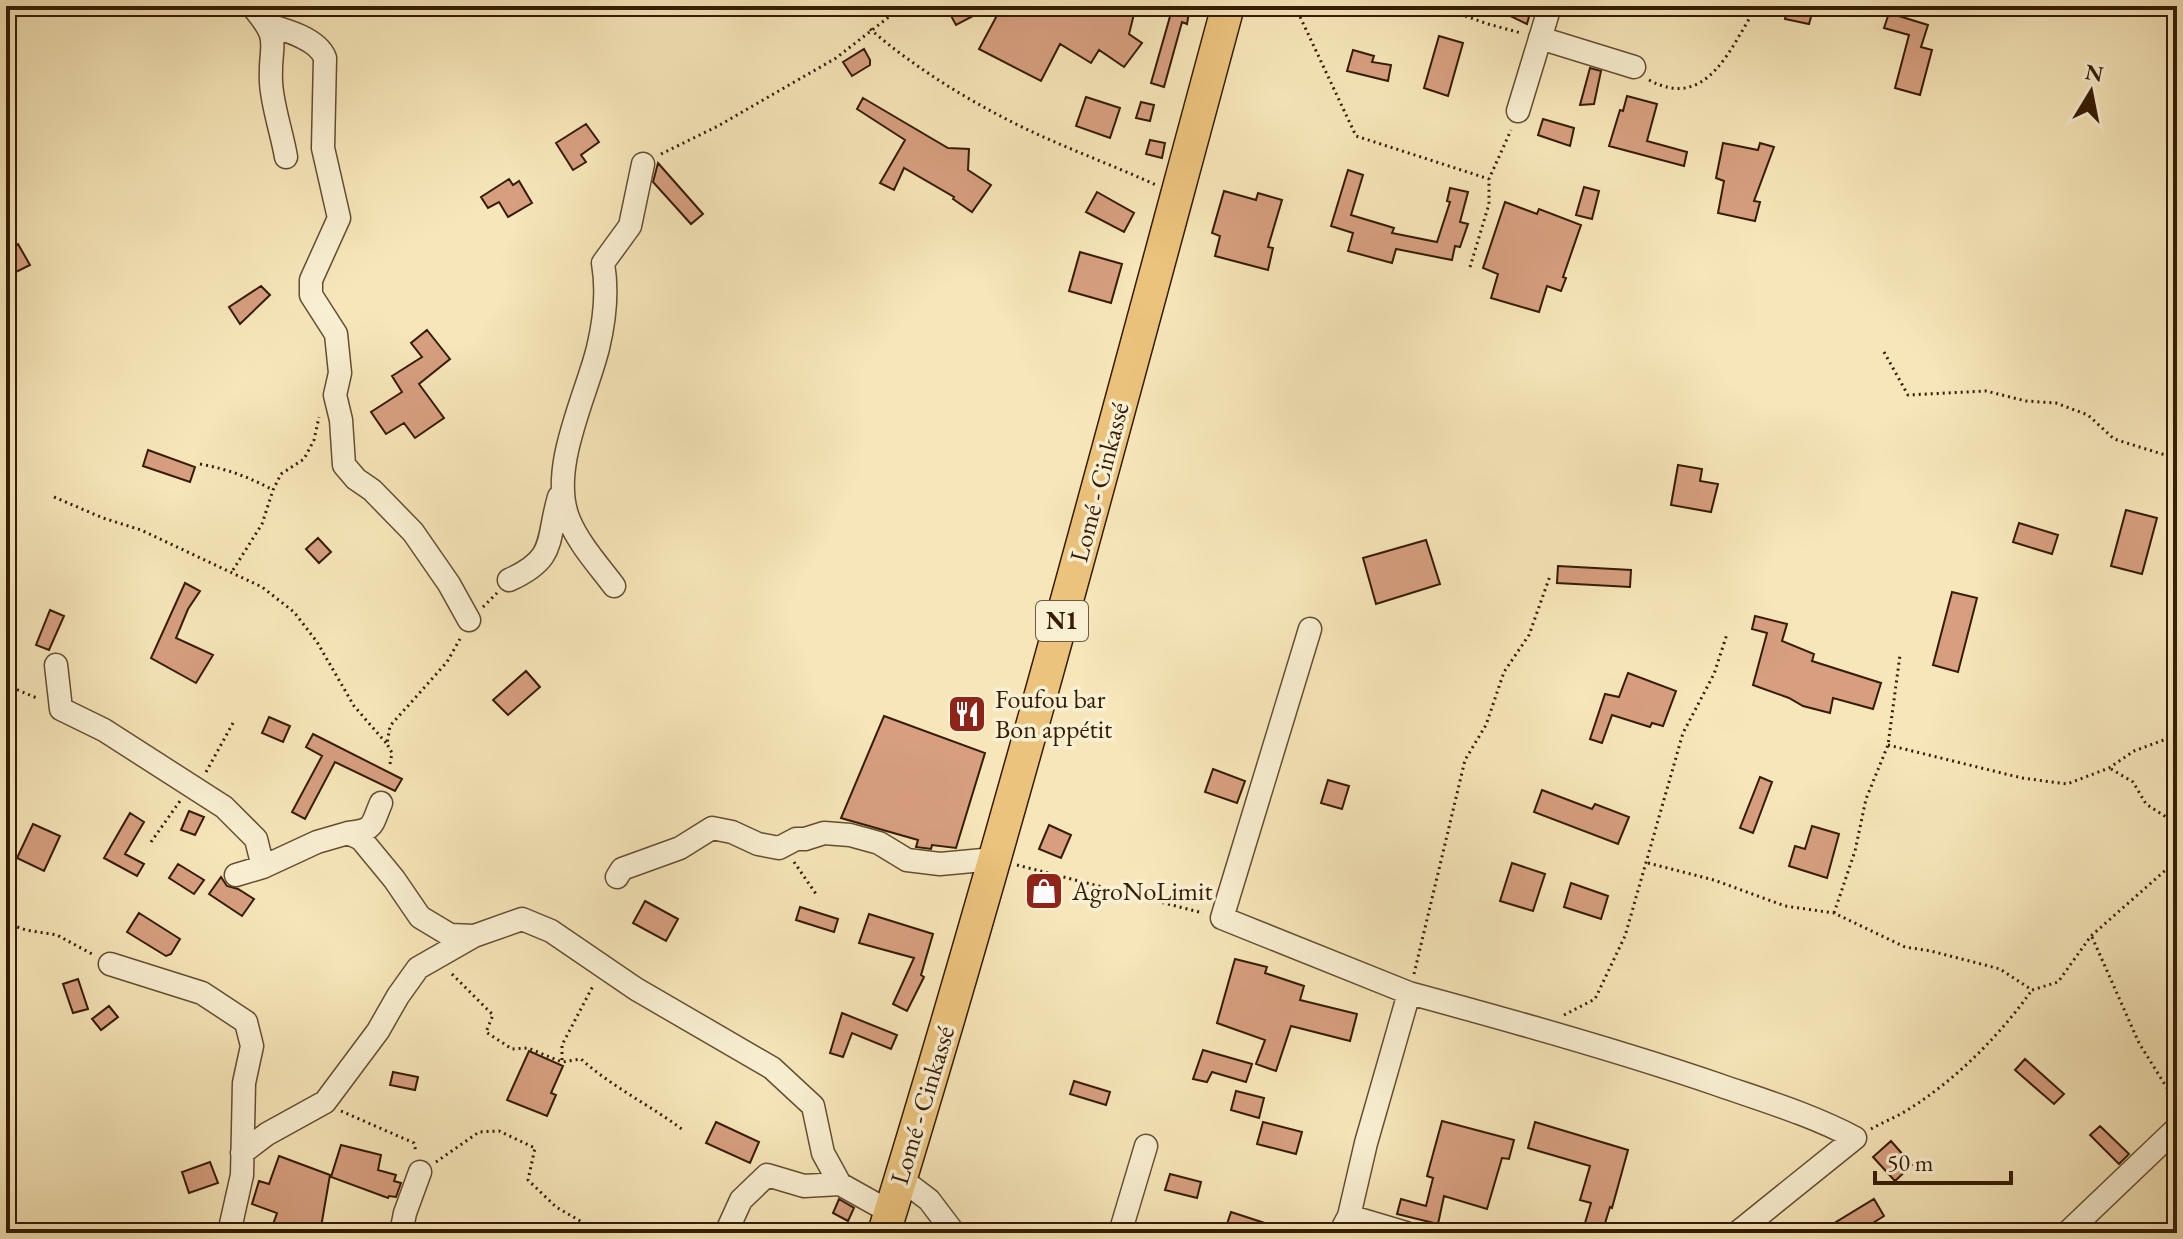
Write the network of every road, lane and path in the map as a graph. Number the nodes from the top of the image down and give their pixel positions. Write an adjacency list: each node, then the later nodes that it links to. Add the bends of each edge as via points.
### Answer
1 (252, 6): 8 (street)
2 (903, 6): 9 (path)
3 (1228, 6): 16 (highway, Lomé - Cinkassé / N1)
4 (1295, 6): 15 (path, via 1356,136)
5 (1437, 6): 10 (path)
6 (1550, 6): 10 (street)
7 (1757, 6): 11 (path, via 1717,71 1697,86 1652,82)
8 (268, 25): 13 (street, via 274,43 271,83); 19 (street, via 322,50 325,58 323,148 339,218 311,280 311,295 336,334 340,373)
9 (870, 29): 14 (path, via 836,58); 16 (path, via 995,113)
10 (1540, 38): 11 (street); 12 (street)
11 (1634, 67)
12 (1518, 111): 15 (path)
13 (286, 157)
14 (643, 164): 22 (street, via 630,226 603,263 607,286 598,349 571,435)
15 (1489, 179): 17 (path, via 1489,204)
16 (1177, 195): 47 (highway, Lomé - Cinkassé / N1)
17 (1470, 267)
18 (1884, 352): 20 (path, via 1908,395 1986,391 2056,403 2088,415 2114,439)
19 (335, 395): 23 (path, via 321,410 304,459 281,474); 29 (street, via 344,465 413,532)
20 (2177, 455)
21 (200, 464): 23 (path)
22 (564, 480): 27 (street, via 545,553 532,569); 28 (street, via 569,522)
23 (273, 490): 25 (path, via 262,524)
24 (54, 497): 25 (path)
25 (232, 571): 37 (path, via 294,612 354,706)
26 (1550, 576): 63 (path, via 1529,635 1504,672 1486,725 1465,760)
27 (509, 580): 29 (path, via 515,587 509,592 502,588)
28 (614, 586)
29 (469, 620): 37 (path, via 447,662 390,726)
30 (1310, 629): 55 (street)
31 (1727, 634): 49 (path, via 1714,674 1683,733)
32 (1900, 655): 38 (path)
33 (56, 665): 35 (street)
34 (6, 685): 35 (path)
35 (61, 709): 50 (street, via 104,730 224,807 256,839)
36 (2177, 735): 40 (path, via 2134,751)
37 (387, 744): 39 (path)
38 (1888, 745): 40 (path, via 2067,784); 54 (path, via 1866,799)
39 (390, 764)
40 (2109, 768): 42 (path, via 2133,782 2146,804)
41 (381, 803): 43 (street)
42 (2177, 824)
43 (374, 825): 44 (street); 46 (street)
44 (348, 833): 46 (street, via 361,839); 50 (street)
45 (784, 845): 47 (street, via 824,833 879,843 907,860 951,864); 52 (street, via 758,844 712,828 680,848 622,869); 53 (path)
46 (376, 858): 57 (street, via 420,917 450,935)
47 (994, 859): 55 (path); 74 (highway, Lomé - Cinkassé / N1)
48 (2177, 860): 58 (path)
49 (1648, 863): 54 (path, via 1785,906); 64 (path, via 1625,936 1595,999)
50 (263, 867): 51 (street)
51 (236, 875)
52 (617, 877)
53 (816, 894)
54 (1834, 913): 62 (path, via 1905,947 2000,969)
55 (1222, 918): 63 (street)
56 (6, 923): 60 (path, via 57,935)
57 (474, 936): 59 (street); 61 (street, via 522,919 551,931)
58 (2091, 936): 62 (path, via 2058,982); 67 (path, via 2139,1043)
59 (438, 957): 65 (path, via 493,1015 486,1032 512,1049 528,1048); 66 (street, via 418,968)
60 (110, 964): 72 (street, via 202,993 246,1022 252,1046 244,1083)
61 (602, 966): 65 (path, via 562,1045); 75 (street, via 772,1068 813,1106 823,1153)
62 (2032, 990): 70 (path, via 2005,1027 1944,1082 1909,1109)
63 (1409, 993): 64 (street); 77 (street)
64 (1539, 1028): 70 (street, via 1821,1120)
65 (562, 1062): 69 (path, via 581,1059)
66 (325, 1102): 72 (street); 73 (path, via 414,1143)
67 (2177, 1104)
68 (2177, 1128): 86 (street)
69 (683, 1130)
70 (1855, 1138): 85 (street)
71 (1146, 1146): 83 (street)
72 (242, 1153): 78 (street)
73 (420, 1172): 79 (street); 80 (path, via 479,1132 499,1131 535,1148 528,1180 556,1207)
74 (900, 1178): 76 (highway, Lomé - Cinkassé / N1); 82 (street, via 929,1200)
75 (840, 1184): 76 (street); 81 (street, via 804,1186 767,1175 741,1200)
76 (887, 1223)
77 (1344, 1224): 84 (street)
78 (229, 1233)
79 (401, 1233)
80 (601, 1233)
81 (726, 1233)
82 (954, 1233)
83 (1120, 1233)
84 (1406, 1233)
85 (1737, 1233)
86 (2067, 1233)

